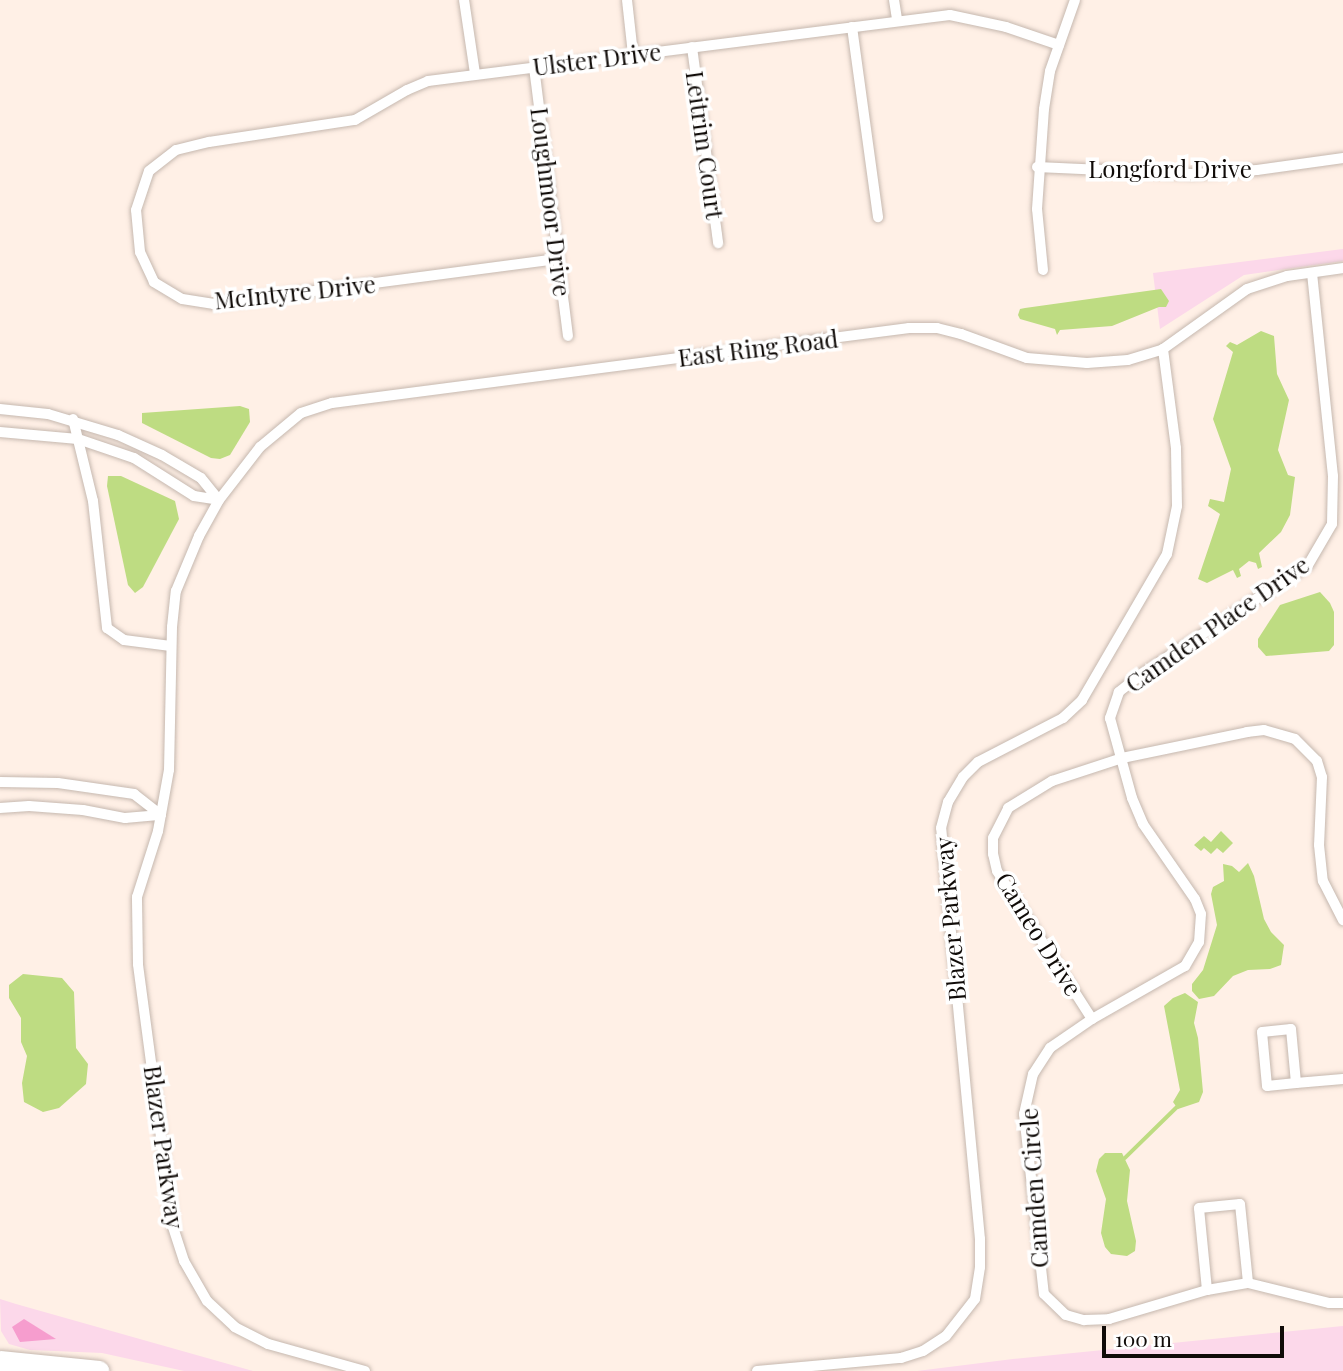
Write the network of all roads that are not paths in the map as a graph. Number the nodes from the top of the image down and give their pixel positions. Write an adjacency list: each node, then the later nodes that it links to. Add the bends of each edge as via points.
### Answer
1 (464, 0): 11 (street)
2 (627, 0): 9 (street)
3 (894, 0): 5 (street)
4 (1075, 0): 7 (street)
5 (897, 20): 6 (street, Ulster Drive); 7 (street, Ulster Drive, via 958,16)
6 (852, 26): 8 (street, Ulster Drive); 15 (street)
7 (1059, 45): 13 (street)
8 (692, 47): 9 (street, Ulster Drive); 16 (street, Leitrim Court)
9 (633, 54): 10 (street, Ulster Drive)
10 (534, 67): 11 (street, Ulster Drive); 17 (street, Loughmoor Drive)
11 (475, 74): 14 (street, Ulster Drive, via 428,81 355,120 176,150)
12 (1343, 158): 13 (street, Longford Drive, via 1192,174)
13 (1037, 167): 19 (street)
14 (149, 170): 17 (street, McIntyre Drive, via 136,210 140,252 154,282 182,299 214,304)
15 (878, 217)
16 (718, 243)
17 (557, 259): 21 (street, Loughmoor Drive)
18 (1343, 268): 20 (street)
19 (1043, 270)
20 (1312, 273): 22 (street, East Ring Road, via 1247,289); 29 (street, Camden Place Drive, via 1334,488 1332,524 1308,565 1119,692 1110,718)
21 (568, 336)
22 (1163, 349): 27 (street, East Ring Road, via 1129,360 1056,362 1027,358 937,328 909,328 331,403 301,413 276,431); 43 (street, Blazer Parkway, via 1176,448 1178,506 1167,554 1082,700 1063,718 978,762 948,802 941,828 980,1239 975,1299 946,1336 923,1351 901,1358)
23 (0, 408): 24 (street)
24 (74, 419): 26 (street); 27 (street, via 162,455 201,478)
25 (0, 432): 26 (street)
26 (78, 439): 27 (street, via 146,464 194,495); 28 (street, via 93,501 107,628 124,640)
27 (219, 500): 28 (street, Blazer Parkway, via 176,591)
28 (171, 646): 32 (street, Blazer Parkway, via 169,770)
29 (1122, 758): 33 (street, Cameo Drive, via 1264,730 1295,740 1317,761 1322,777 1319,845 1323,881); 34 (street, Camden Circle, via 1143,824 1195,899 1202,929 1185,966); 34 (street, Cameo Drive, via 1052,780 1024,796 1008,808 993,838 997,871)
30 (0, 782): 32 (street, via 58,783 134,794)
31 (0, 808): 32 (street, via 83,810 125,818)
32 (161, 815): 42 (street, Blazer Parkway, via 137,897 135,924 173,1227 184,1261 207,1301 235,1327 268,1344)
33 (1343, 920)
34 (1092, 1019): 38 (street, Camden Circle, via 1050,1048 1033,1074 1027,1096 1026,1140 1044,1294 1066,1315 1093,1321)
35 (1343, 1079): 36 (street)
36 (1296, 1083): 36 (street, via 1291,1029 1262,1032 1267,1086)
37 (1248, 1283): 38 (street, Camden Circle); 38 (street, via 1240,1204 1199,1208); 39 (street)
38 (1207, 1290)
39 (1343, 1303)
40 (0, 1361): 41 (highway)
41 (98, 1371)
42 (365, 1371)
43 (757, 1371)

